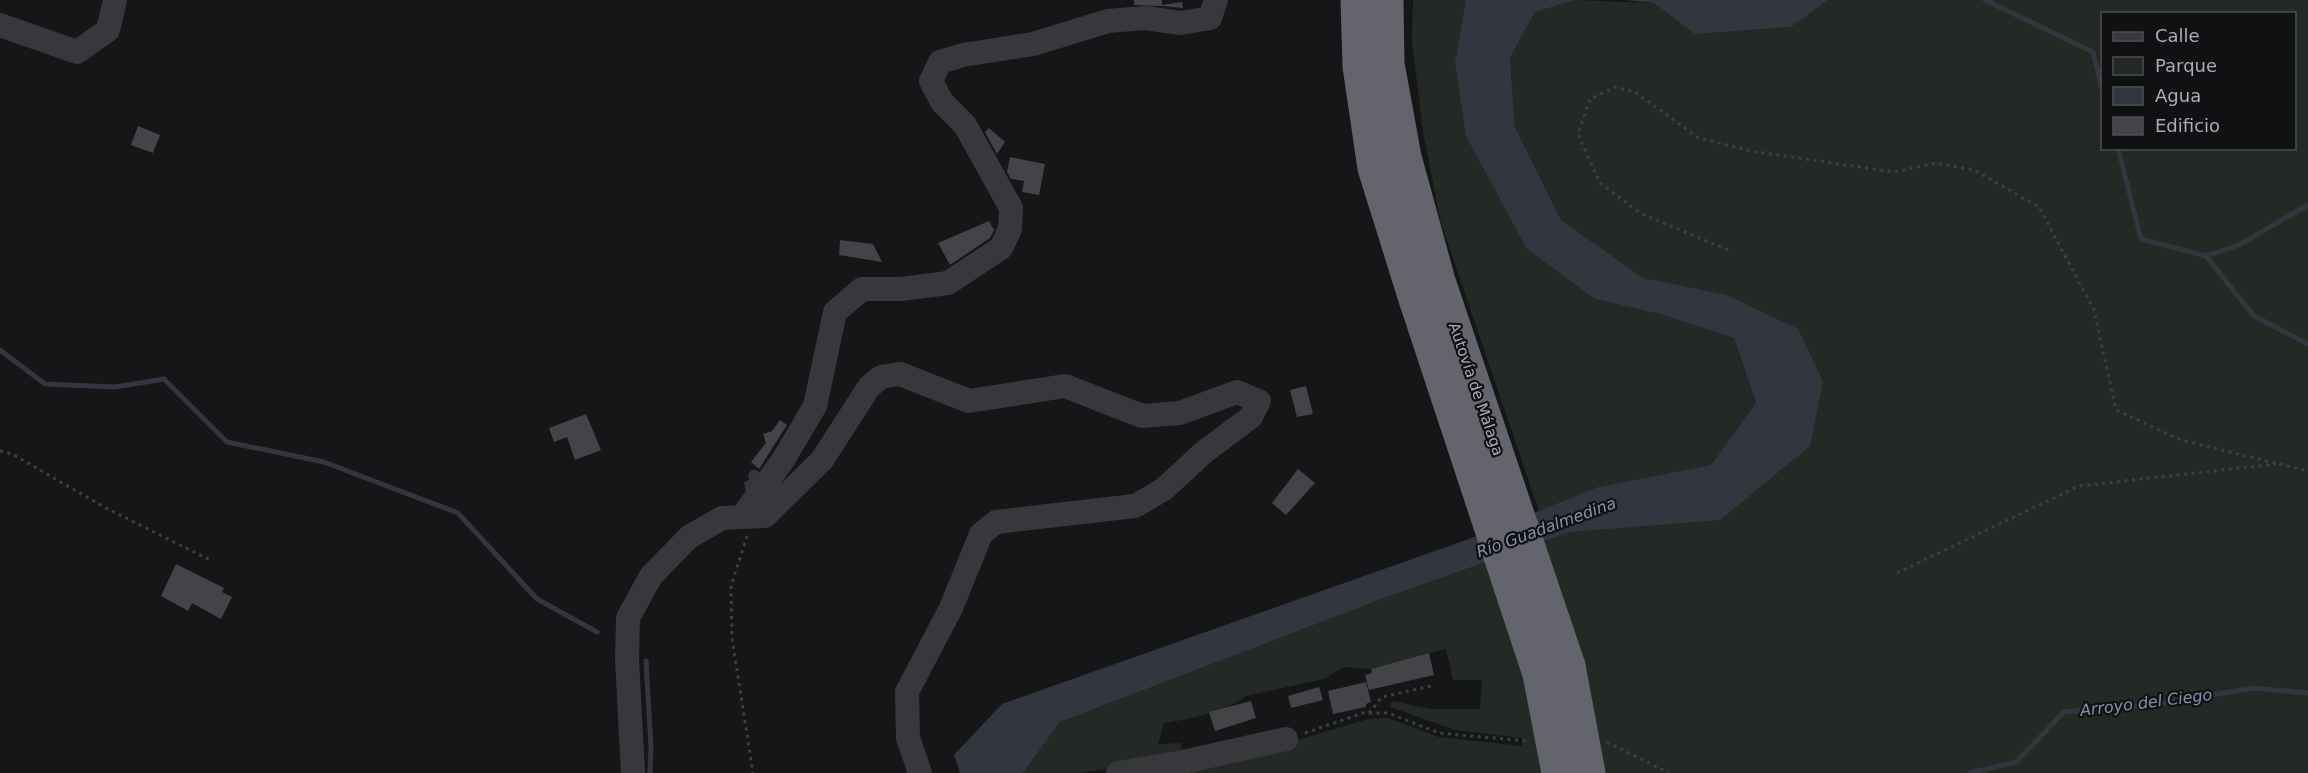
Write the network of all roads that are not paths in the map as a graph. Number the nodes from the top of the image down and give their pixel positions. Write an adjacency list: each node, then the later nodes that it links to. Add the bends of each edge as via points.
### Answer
1 (115, 0): 5 (street, via 108,30 77,52)
2 (1216, 0): 7 (street, via 1210,18 1181,23 1145,18 1108,21 1033,44 940,62 931,81 942,102 965,125 1011,208 1010,230 1001,248 948,283 861,289 835,312 815,406)
3 (1357, 0): 6 (highway, Autovía de Málaga, via 1359,66 1374,168)
4 (1387, 0): 6 (highway, Autovía de Málaga, via 1388,64 1405,157)
5 (0, 25)
6 (1486, 467): 8 (highway, Autovía de Málaga)
7 (742, 518): 10 (street, via 722,518 689,537 651,576 628,618); 11 (street, via 765,516 822,460 870,387 881,377 900,374 969,401 1065,386 1142,416 1180,413 1237,392 1258,401 1251,417 1204,452 1164,489 1135,506 996,522 981,534 951,608 907,692 908,738)
8 (1554, 670): 13 (highway, Autovía de Málaga, bridge); 14 (highway, Autovía de Málaga, bridge)
9 (1286, 739): 12 (street)
10 (633, 773)
11 (920, 773)
12 (1118, 773)
13 (1558, 773)
14 (1589, 773)

